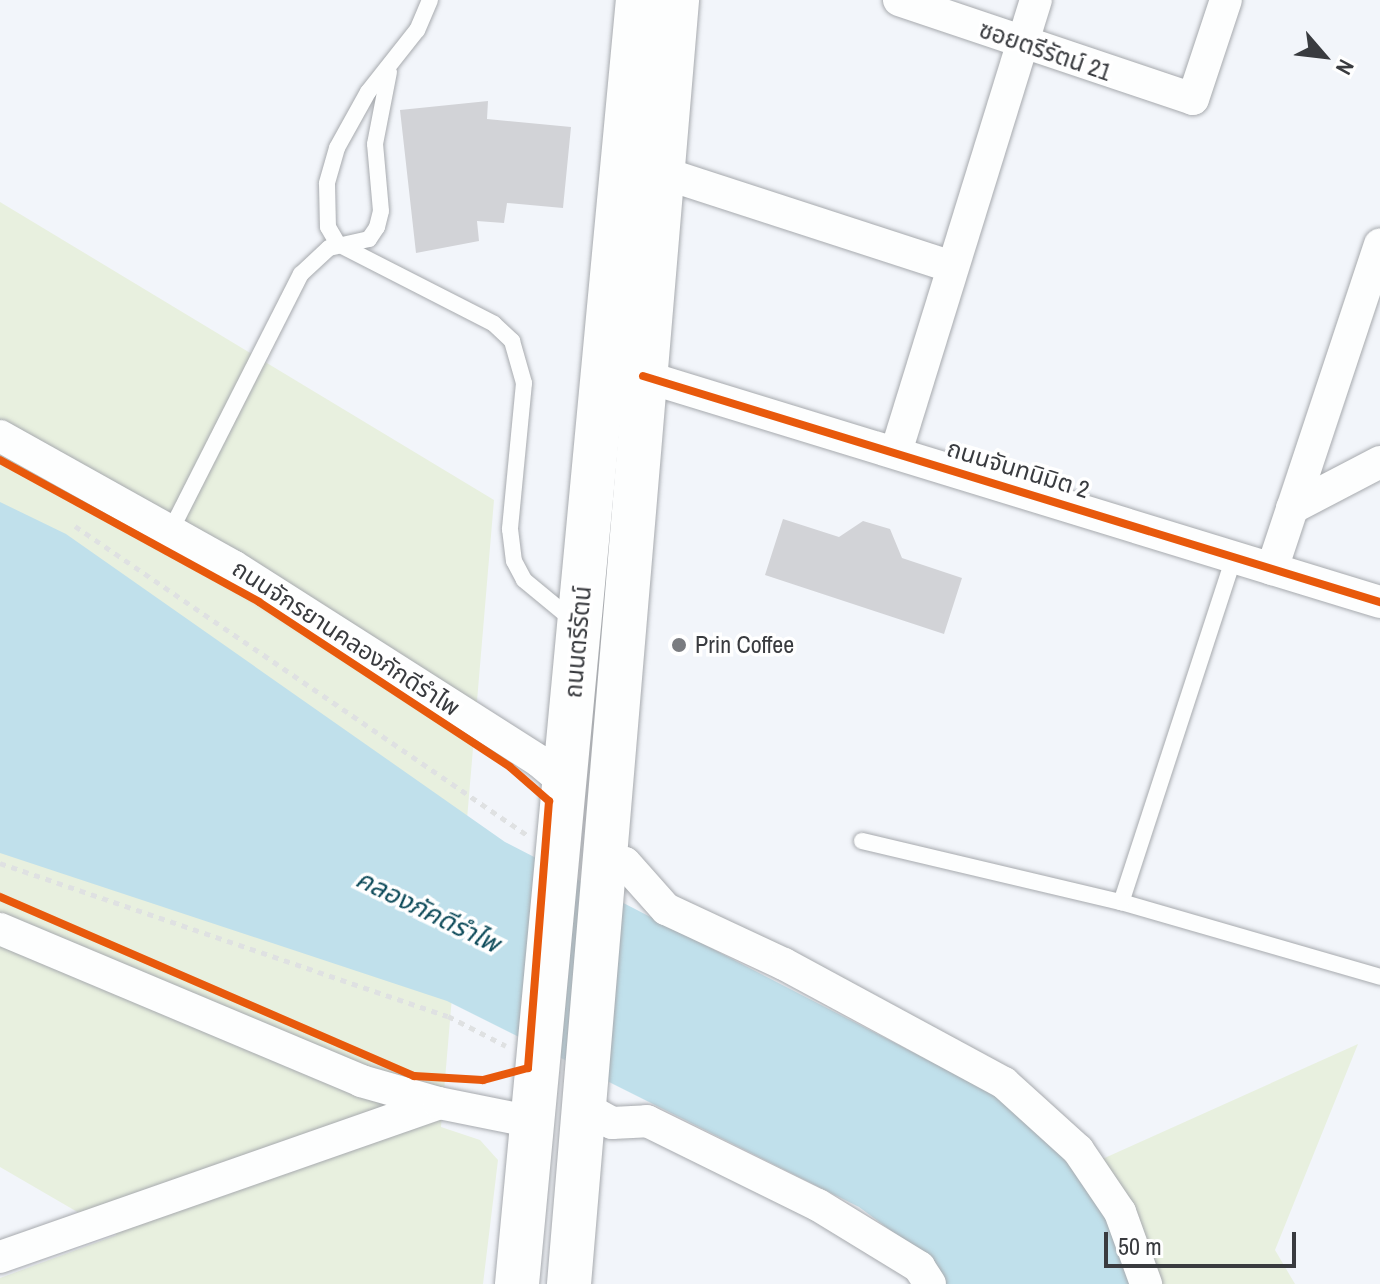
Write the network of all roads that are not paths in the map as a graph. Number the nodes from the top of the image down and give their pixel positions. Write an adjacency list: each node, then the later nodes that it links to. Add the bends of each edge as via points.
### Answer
1 (430, 0): 8 (lane)
2 (638, 0): 22 (main road, ถนนตรีรัตน์)
3 (677, 0): 9 (main road, ถนนตรีรัตน์)
4 (899, 0): 7 (street, ซอยตรีรัตน์ 21)
5 (1036, 0): 7 (street)
6 (1226, 0): 7 (street, ซอยตรีรัตน์ 21, via 1193,99)
7 (1021, 44): 12 (street)
8 (391, 67): 10 (lane, via 368,92 337,148 327,184 328,227); 10 (lane, via 376,132 377,227 369,239)
9 (663, 173): 12 (street); 13 (main road, ถนนตรีรัตน์)
10 (338, 244): 18 (lane, via 301,274); 22 (lane, via 494,324 512,341 524,383 510,529 514,561 524,580)
11 (1380, 245): 17 (street)
12 (952, 267): 15 (street)
13 (643, 376): 15 (street, ถนนจันทนิมิต 2); 25 (main road, ถนนตรีรัตน์)
14 (0, 436): 18 (street)
15 (896, 452): 19 (street, ถนนจันทนิมิต 2)
16 (1380, 462): 17 (street)
17 (1292, 508): 20 (street)
18 (171, 530): 23 (street, via 539,761)
19 (1234, 557): 20 (street, ถนนจันทนิมิต 2); 26 (lane)
20 (1272, 569): 21 (street, ถนนจันทนิมิต 2)
21 (1380, 602)
22 (579, 625): 23 (main road, ถนนตรีรัตน์)
23 (565, 783): 29 (main road, ถนนตรีรัตน์, via 547,834)
24 (862, 841): 26 (lane)
25 (606, 859): 31 (main road, ถนนตรีรัตน์); 36 (street, via 625,863 666,909 784,964 1004,1083 1078,1150 1120,1212)
26 (1121, 902): 28 (lane)
27 (0, 929): 30 (street, via 361,1081)
28 (1380, 977)
29 (531, 1085): 30 (street); 33 (main road, ถนนตรีรัตน์)
30 (439, 1103): 32 (street)
31 (585, 1108): 34 (main road, ถนนตรีรัตน์); 35 (street, via 612,1123 647,1121 818,1205 919,1267)
32 (0, 1257)
33 (517, 1284)
34 (569, 1284)
35 (930, 1284)
36 (1146, 1284)

